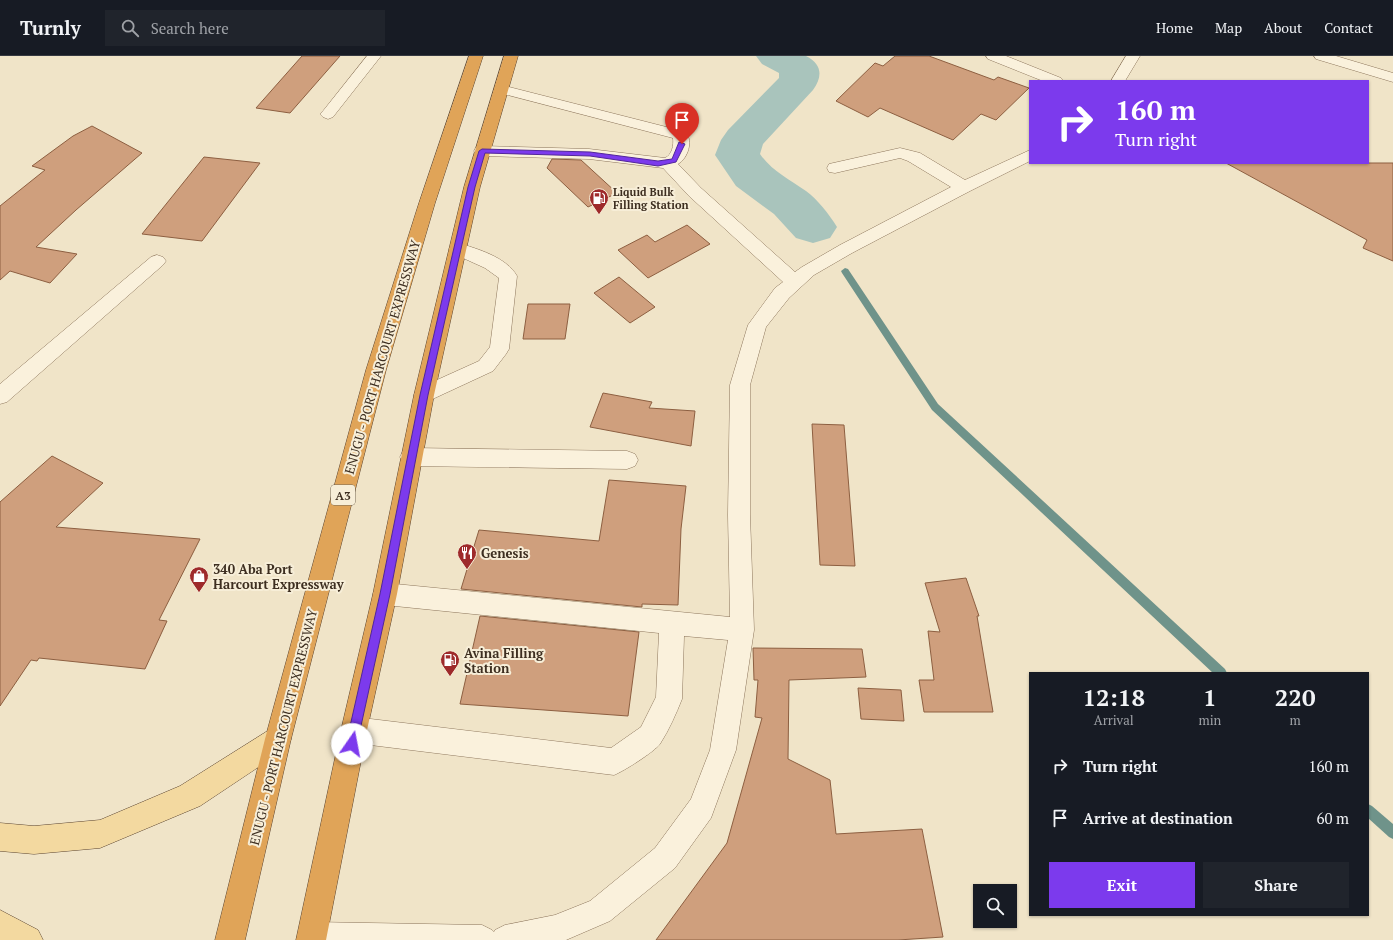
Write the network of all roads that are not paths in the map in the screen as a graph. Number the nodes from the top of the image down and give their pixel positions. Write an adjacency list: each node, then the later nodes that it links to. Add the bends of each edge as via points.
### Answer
1 (374, 56): 11 (street)
2 (476, 56): 28 (highway, ENUGU - PORT HARCOURT EXPRESSWAY / A3, via 426,203 376,370)
3 (511, 56): 10 (highway)
4 (993, 56): 8 (street)
5 (1132, 56): 9 (street)
6 (1322, 56): 7 (street)
7 (1393, 78)
8 (1053, 80)
9 (1119, 80)
10 (501, 89): 12 (highway); 14 (street, via 680,135 682,144 674,160)
11 (328, 114)
12 (482, 151): 14 (street, via 590,154); 17 (highway)
13 (1029, 155): 16 (street)
14 (667, 163): 19 (street, via 695,192)
15 (834, 168): 16 (street, via 900,153 914,157)
16 (964, 187): 19 (street, via 846,249)
17 (458, 249): 20 (highway); 20 (street, via 496,265 508,276 499,349 486,366)
18 (157, 261): 21 (street)
19 (802, 276): 26 (street, via 782,293 756,325 740,384 739,515)
20 (424, 395): 22 (highway)
21 (0, 396)
22 (411, 457): 23 (street); 24 (highway)
23 (627, 460)
24 (385, 594): 25 (street); 27 (highway)
25 (672, 623): 26 (street); 27 (street, via 669,699 650,736 614,762)
26 (742, 630): 35 (street, via 723,750 701,808 665,858 600,911 555,930)
27 (354, 730): 31 (highway)
28 (278, 739): 29 (main road, via 190,796 100,834 34,840); 33 (highway, ENUGU - PORT HARCOURT EXPRESSWAY / A3)
29 (0, 836)
30 (0, 925): 32 (main road)
31 (312, 939): 34 (street)
32 (28, 940)
33 (230, 940)
34 (482, 940)
35 (505, 940)

